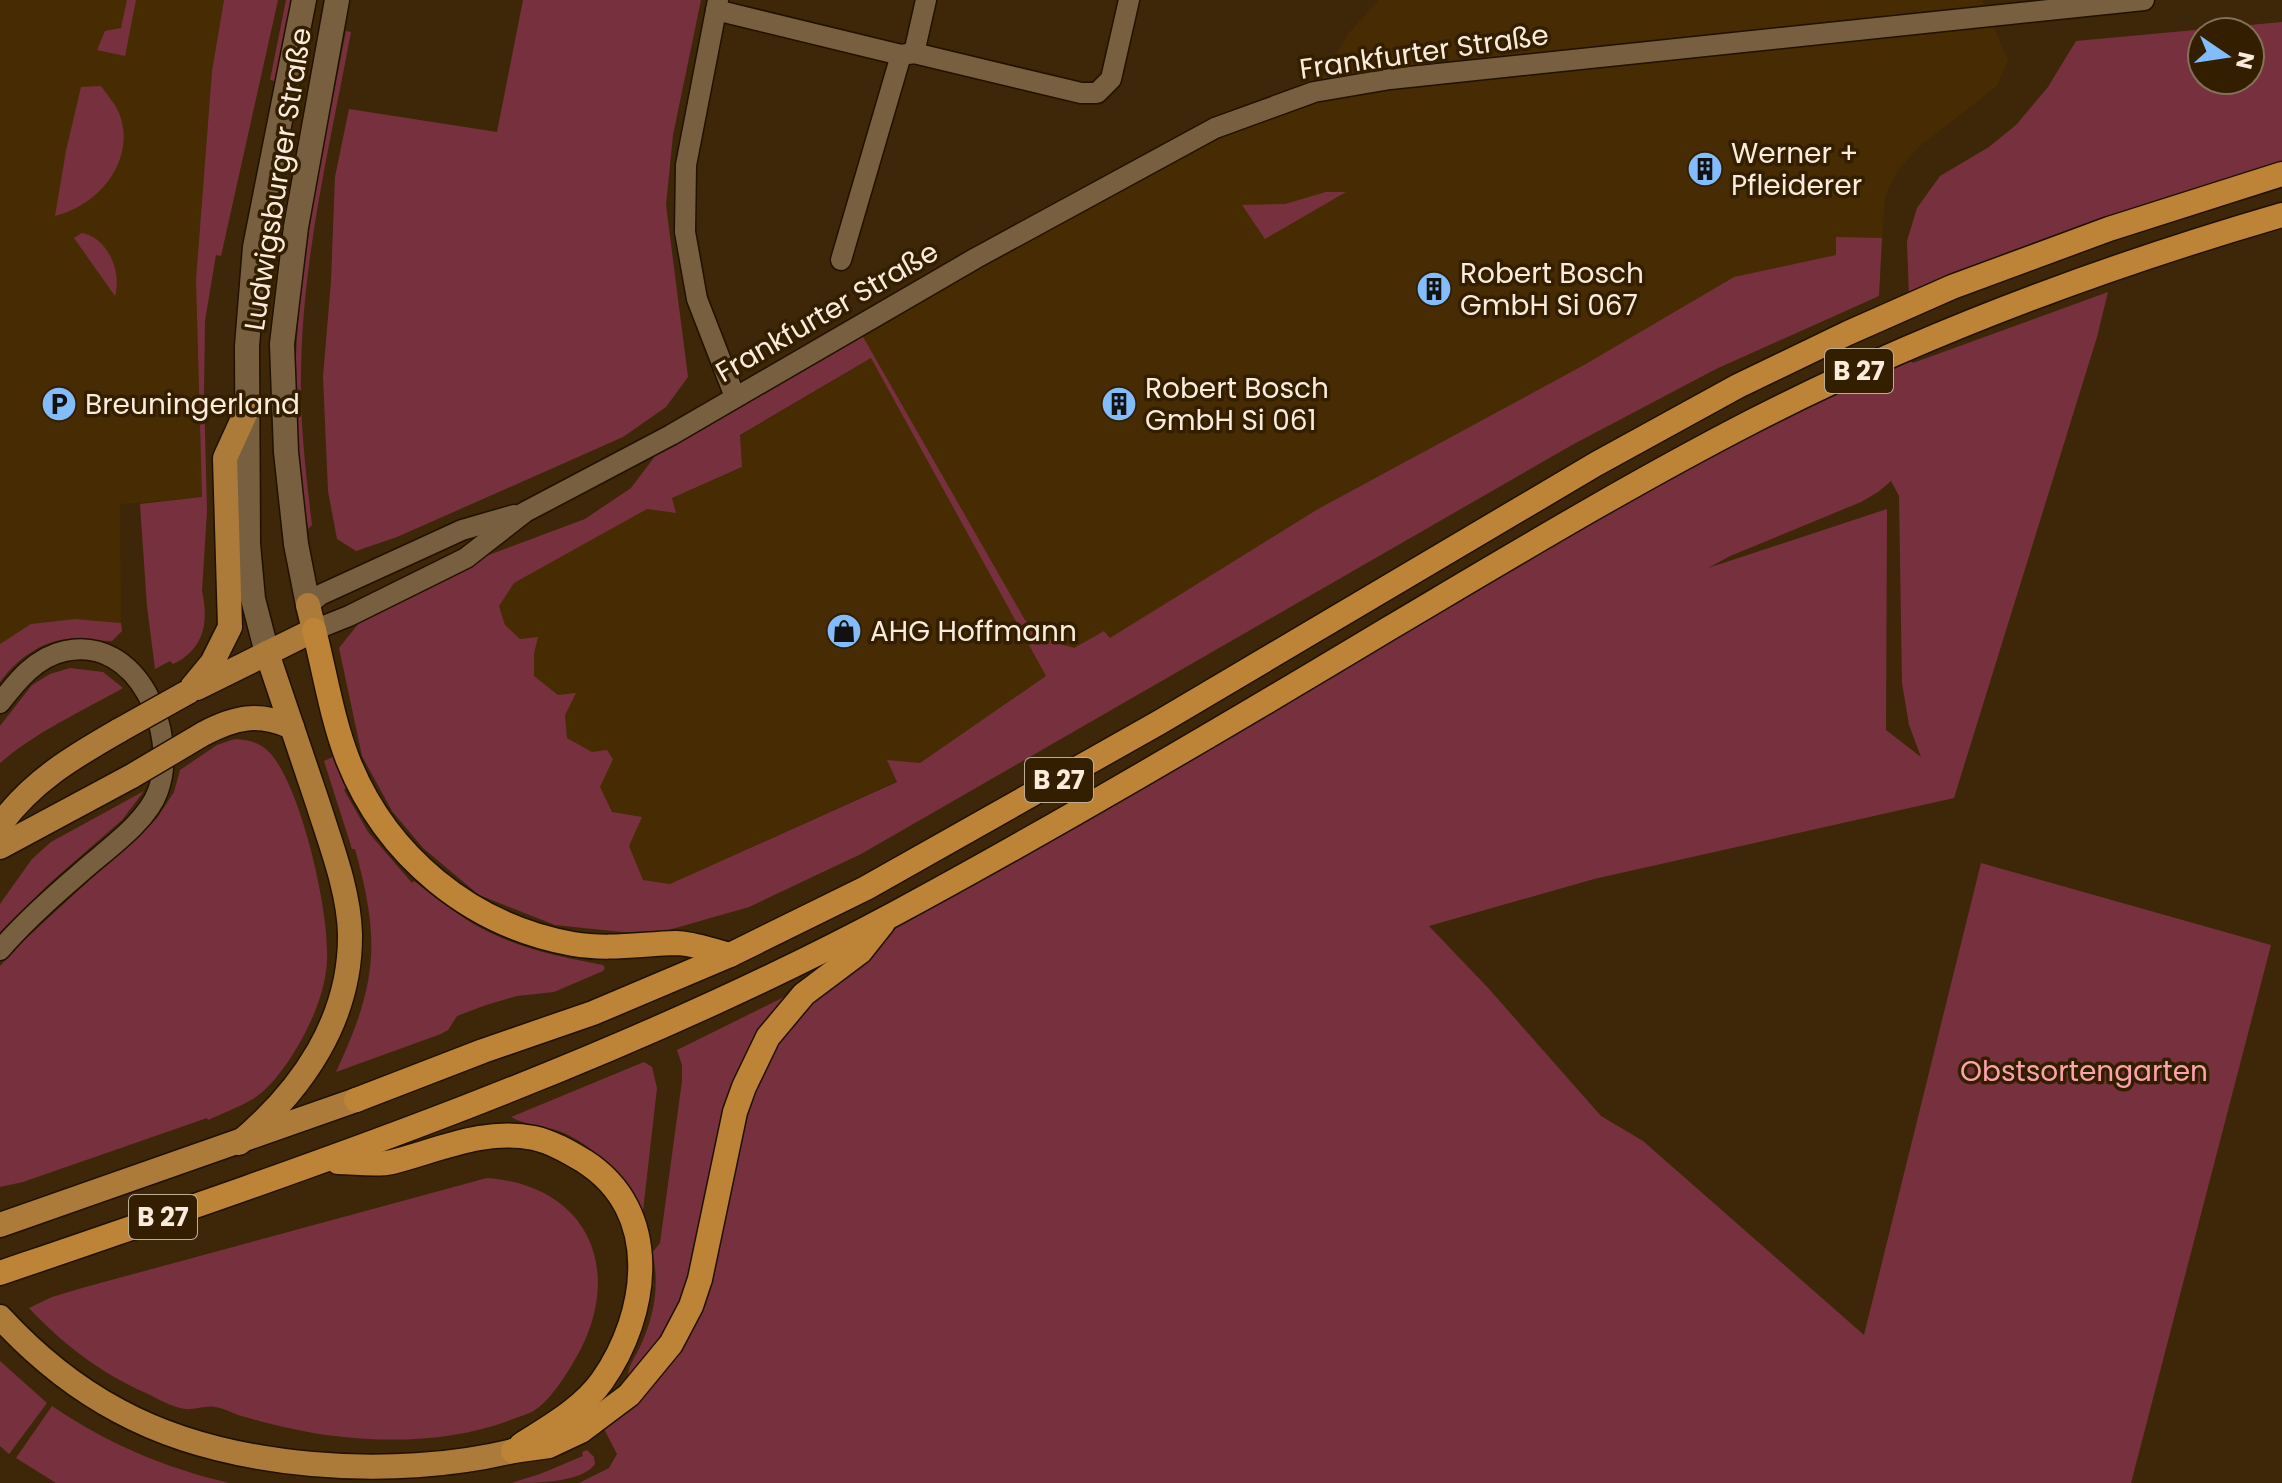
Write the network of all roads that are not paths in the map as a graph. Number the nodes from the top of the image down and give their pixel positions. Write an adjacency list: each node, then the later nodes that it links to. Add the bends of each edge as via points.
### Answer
1 (304, 0): 12 (main road, Ludwigsburger Straße, via 255,247)
2 (337, 0): 14 (main road, Ludwigsburger Straße, via 296,227 282,344 286,452)
3 (926, 0): 7 (street)
4 (1129, 0): 7 (street, via 1111,79 1097,93)
5 (2144, 0): 11 (street, Frankfurter Straße, via 1657,49 1314,92 1215,128)
6 (717, 5): 7 (street); 11 (street, via 686,165 685,232 697,299)
7 (907, 54): 10 (street)
8 (2282, 174): 24 (highway, B 27, via 2109,229 1952,287 1738,386 1009,809)
9 (2282, 215): 22 (highway, B 27, via 1974,319 1755,420 1623,491 1182,752)
10 (841, 260)
11 (735, 397): 13 (street, Frankfurter Straße)
12 (246, 412): 16 (main road, Ludwigsburger Straße, via 248,544 253,599); 17 (main road, via 225,458 230,627 212,663)
13 (525, 512): 14 (street, Frankfurter Straße, via 462,530); 15 (street, Frankfurter Straße, via 466,558)
14 (308, 605): 15 (main road); 16 (main road)
15 (314, 630): 16 (main road); 24 (highway, via 347,758 362,792 412,862 476,910 541,937 615,948 680,943)
16 (267, 653): 17 (main road); 19 (main road)
17 (188, 692): 20 (main road, bridge, via 58,767 18,800)
18 (0, 703): 23 (street, via 18,679 52,656 93,651 115,659 139,683 152,700 163,736 158,793 148,808)
19 (292, 727): 21 (main road, bridge, via 268,719 224,723); 26 (main road, via 332,846 350,933 348,964 337,1014 316,1058 287,1098)
20 (0, 825)
21 (0, 847)
22 (888, 918): 27 (highway, B 27, via 656,1028); 31 (highway, via 860,952 804,994 768,1037 735,1112 700,1279 671,1344 629,1395 581,1431 549,1446)
23 (0, 950)
24 (730, 955): 25 (highway, B 27, via 593,1013)
25 (356, 1100): 26 (main road, B 27)
26 (239, 1143): 28 (main road, B 27)
27 (327, 1161): 29 (highway, B 27); 31 (highway, via 389,1163 468,1139 535,1138 598,1170 618,1195 634,1222 642,1254 633,1320 600,1384)
28 (0, 1225)
29 (0, 1273)
30 (0, 1317): 31 (main road, via 89,1394 179,1436 269,1459 321,1465 447,1463)
31 (513, 1451)

